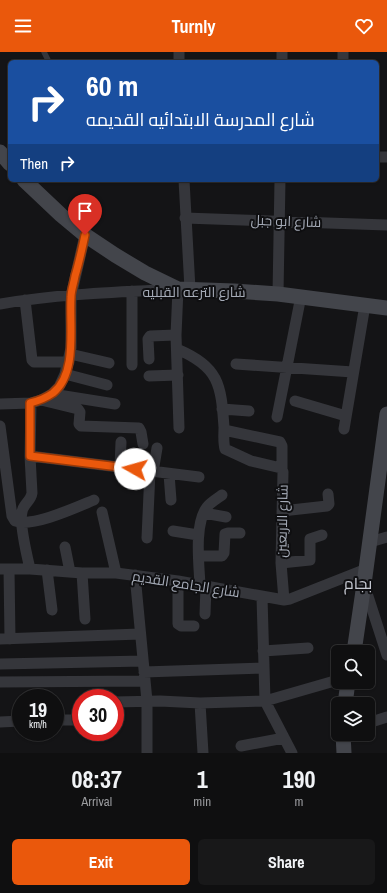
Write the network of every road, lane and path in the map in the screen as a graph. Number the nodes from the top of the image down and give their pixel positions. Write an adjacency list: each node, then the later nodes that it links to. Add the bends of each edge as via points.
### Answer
1 (0, 152): 2 (main road)
2 (8, 162)
3 (26, 182): 9 (main road)
4 (184, 182): 6 (street)
5 (280, 182): 7 (street)
6 (185, 218): 7 (street, شارع ابو جبل); 10 (street)
7 (280, 221): 8 (street, شارع ابو جبل); 12 (street)
8 (387, 225)
9 (85, 235): 10 (main road, via 145,273); 13 (street)
10 (184, 289): 11 (street, شارع الترعه القبليه); 12 (main road, شارع الترعه القبليه); 19 (street)
11 (132, 291): 13 (street, شارع الترعه القبليه); 25 (street)
12 (278, 294): 14 (main road, شارع الترعه القبليه)
13 (71, 296): 15 (street, شارع الترعه القبليه); 21 (street)
14 (301, 296): 17 (main road, شارع الترعه القبليه); 26 (street)
15 (25, 300): 16 (street, شارع الترعه القبليه); 21 (street, via 32,360 34,362)
16 (0, 304)
17 (365, 305): 18 (main road, شارع الترعه القبليه); 27 (street)
18 (387, 308)
19 (176, 335): 20 (street); 22 (street, via 150,336)
20 (177, 349): 29 (street); 37 (street, شارع الاربعين, via 200,360 209,369 217,381)
21 (69, 358): 23 (street); 28 (street)
22 (149, 359)
23 (109, 363)
24 (236, 364): 26 (street)
25 (132, 365)
26 (286, 368): 27 (street); 41 (street)
27 (353, 372): 40 (street)
28 (66, 374): 31 (street); 32 (street)
29 (178, 375): 30 (street); 43 (street)
30 (150, 376)
31 (108, 385)
32 (52, 394): 33 (street); 36 (street)
33 (36, 401): 35 (street); 48 (street, via 77,409 80,412 81,426 139,428); 50 (street)
34 (295, 401): 40 (street)
35 (0, 404)
36 (115, 404)
37 (222, 409): 38 (street); 45 (street, شارع الاربعين)
38 (249, 411)
39 (387, 414): 46 (main road)
40 (346, 416): 44 (street)
41 (277, 417)
42 (0, 426): 65 (street, via 12,516 15,521)
43 (179, 428)
44 (344, 429)
45 (224, 430): 52 (street, شارع الاربعين, via 226,450); 52 (street, via 280,442)
46 (386, 437): 56 (main road)
47 (121, 442): 51 (street)
48 (143, 444)
49 (156, 448): 53 (street)
50 (30, 456): 51 (street); 65 (street, via 32,495 24,506)
51 (120, 467): 53 (street)
52 (282, 470): 61 (street, شارع الاربعين)
53 (152, 471): 54 (street); 71 (street)
54 (169, 474): 55 (street); 60 (street)
55 (199, 477)
56 (382, 480): 72 (main road)
57 (328, 494): 61 (street, via 327,506)
58 (222, 495): 63 (street, via 207,507)
59 (94, 500): 65 (street, via 56,516)
60 (171, 500)
61 (282, 511): 75 (street, شارع الاربعين)
62 (102, 512): 82 (street)
63 (204, 513): 64 (street); 68 (street)
64 (226, 517)
65 (22, 523): 77 (street)
66 (174, 531): 68 (street)
67 (240, 533): 74 (street, via 226,534 222,556)
68 (198, 535): 74 (street)
69 (322, 535): 75 (street, via 310,539 310,560)
70 (387, 537): 72 (street)
71 (147, 538)
72 (370, 542): 78 (main road)
73 (65, 547): 80 (street)
74 (199, 556): 86 (street)
75 (281, 563): 88 (street, شارع الاربعين)
76 (4, 569): 77 (street, شارع الجامع القديم); 94 (street)
77 (30, 569): 79 (street, شارع الجامع القديم)
78 (366, 569): 85 (main road); 88 (street, شارع الجامع القديم)
79 (47, 570): 80 (street, شارع الجامع القديم); 89 (street)
80 (70, 572): 81 (street, شارع الجامع القديم)
81 (82, 573): 82 (street, شارع الجامع القديم); 91 (street)
82 (116, 573): 83 (street, شارع الجامع القديم)
83 (135, 575): 84 (street, شارع الجامع القديم); 93 (street)
84 (178, 580): 86 (street, شارع الجامع القديم); 92 (street, via 178,624)
85 (364, 584): 95 (main road); 98 (street)
86 (203, 586): 87 (street, شارع الجامع القديم); 90 (street)
87 (262, 597): 88 (street, شارع الجامع القديم); 97 (street)
88 (284, 600)
89 (52, 610)
90 (205, 614)
91 (86, 619)
92 (194, 626)
93 (140, 634): 94 (street); 101 (street)
94 (5, 639)
95 (355, 645)
96 (308, 648): 97 (street)
97 (263, 651): 100 (street)
98 (387, 655)
99 (0, 664): 101 (street)
100 (264, 668): 101 (street); 106 (street)
101 (144, 671): 102 (street); 104 (street)
102 (0, 682)
103 (331, 682): 106 (street)
104 (147, 701): 105 (street); 107 (street); 115 (street)
105 (124, 702)
106 (265, 702): 107 (street); 112 (street)
107 (200, 703): 116 (street)
108 (387, 717): 110 (street)
109 (12, 721): 111 (street)
110 (375, 721)
111 (0, 722)
112 (284, 738): 114 (street); 117 (street)
113 (343, 741): 118 (main road)
114 (241, 746)
115 (147, 753)
116 (203, 753)
117 (292, 753)
118 (344, 753)

